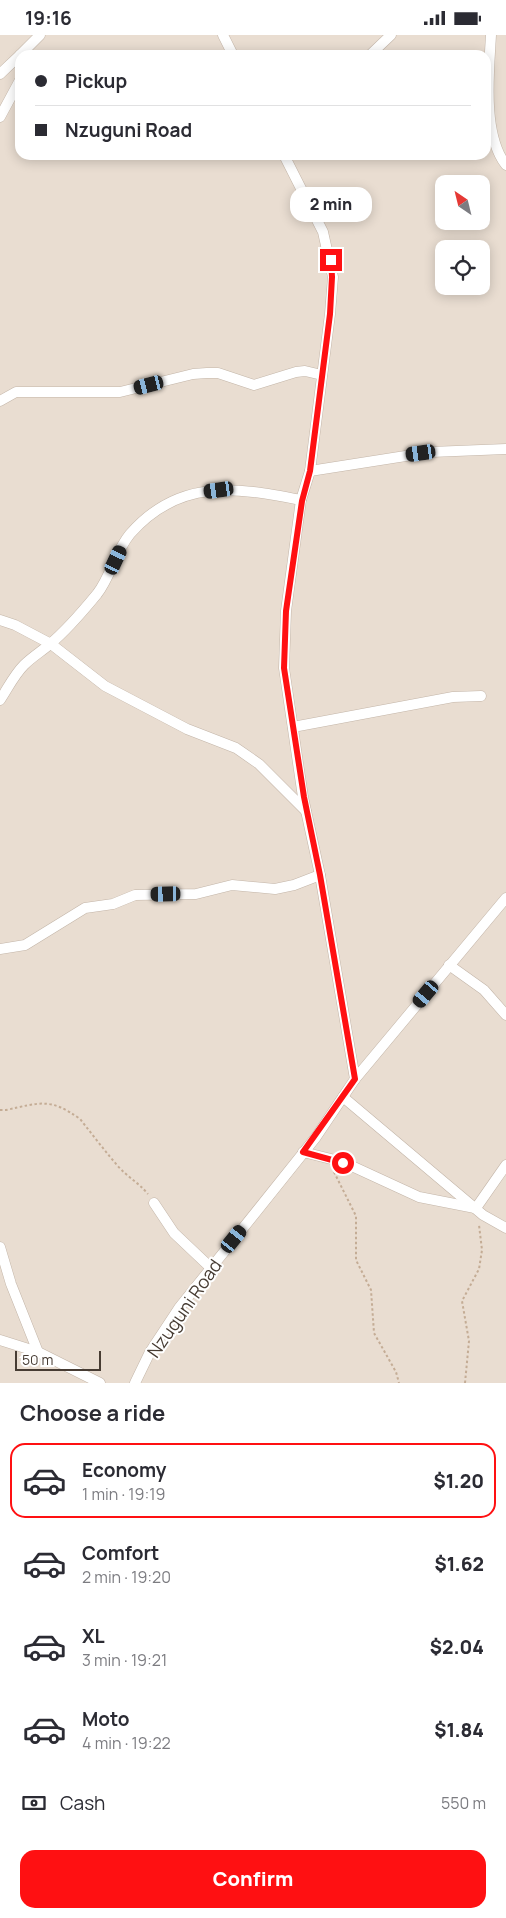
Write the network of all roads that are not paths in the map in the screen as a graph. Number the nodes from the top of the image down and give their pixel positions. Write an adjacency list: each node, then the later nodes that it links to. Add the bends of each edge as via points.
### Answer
1 (223, 35): 7 (street)
2 (392, 35): 8 (street)
3 (491, 35): 9 (street)
4 (38, 37): 5 (street); 6 (street)
5 (25, 50)
6 (32, 50)
7 (230, 50)
8 (376, 50)
9 (490, 50)
10 (15, 60): 11 (street)
11 (0, 74)
12 (15, 89): 14 (street)
13 (491, 116): 16 (street, via 501,159)
14 (0, 117)
15 (287, 160): 17 (street, via 323,232 331,260 330,314)
16 (506, 165)
17 (322, 375): 18 (street, via 296,372 254,385 218,373 207,373 120,392 16,392); 20 (street)
18 (0, 401)
19 (506, 449): 20 (street, via 432,452)
20 (310, 471): 21 (street)
21 (302, 501): 23 (street, via 219,490 170,501 159,507 130,534 98,593); 26 (street, via 284,640 284,668)
22 (0, 620): 23 (street)
23 (51, 644): 25 (street, via 23,665); 27 (street, via 105,686 187,729 245,754)
24 (481, 697): 26 (street, via 453,697)
25 (0, 700)
26 (293, 727): 27 (street)
27 (307, 812): 28 (street)
28 (320, 875): 30 (street, via 274,889 232,885 196,894 129,897 85,908 25,945); 33 (street)
29 (504, 902): 31 (street, Nzuguni Road)
30 (0, 949)
31 (449, 965): 32 (street, via 484,990); 33 (street, Nzuguni Road)
32 (506, 1015)
33 (355, 1079): 34 (street, Nzuguni Road)
34 (342, 1097): 35 (street, Nzuguni Road); 38 (street)
35 (303, 1152): 38 (street, via 361,1170 419,1197); 41 (street, Nzuguni Road)
36 (506, 1165): 38 (street)
37 (154, 1203): 41 (street, via 174,1233)
38 (476, 1208): 39 (street)
39 (506, 1228)
40 (0, 1247): 43 (street)
41 (211, 1268): 45 (street, Nzuguni Road, via 162,1331)
42 (0, 1340): 43 (street)
43 (38, 1352): 44 (street)
44 (100, 1383)
45 (135, 1383)

